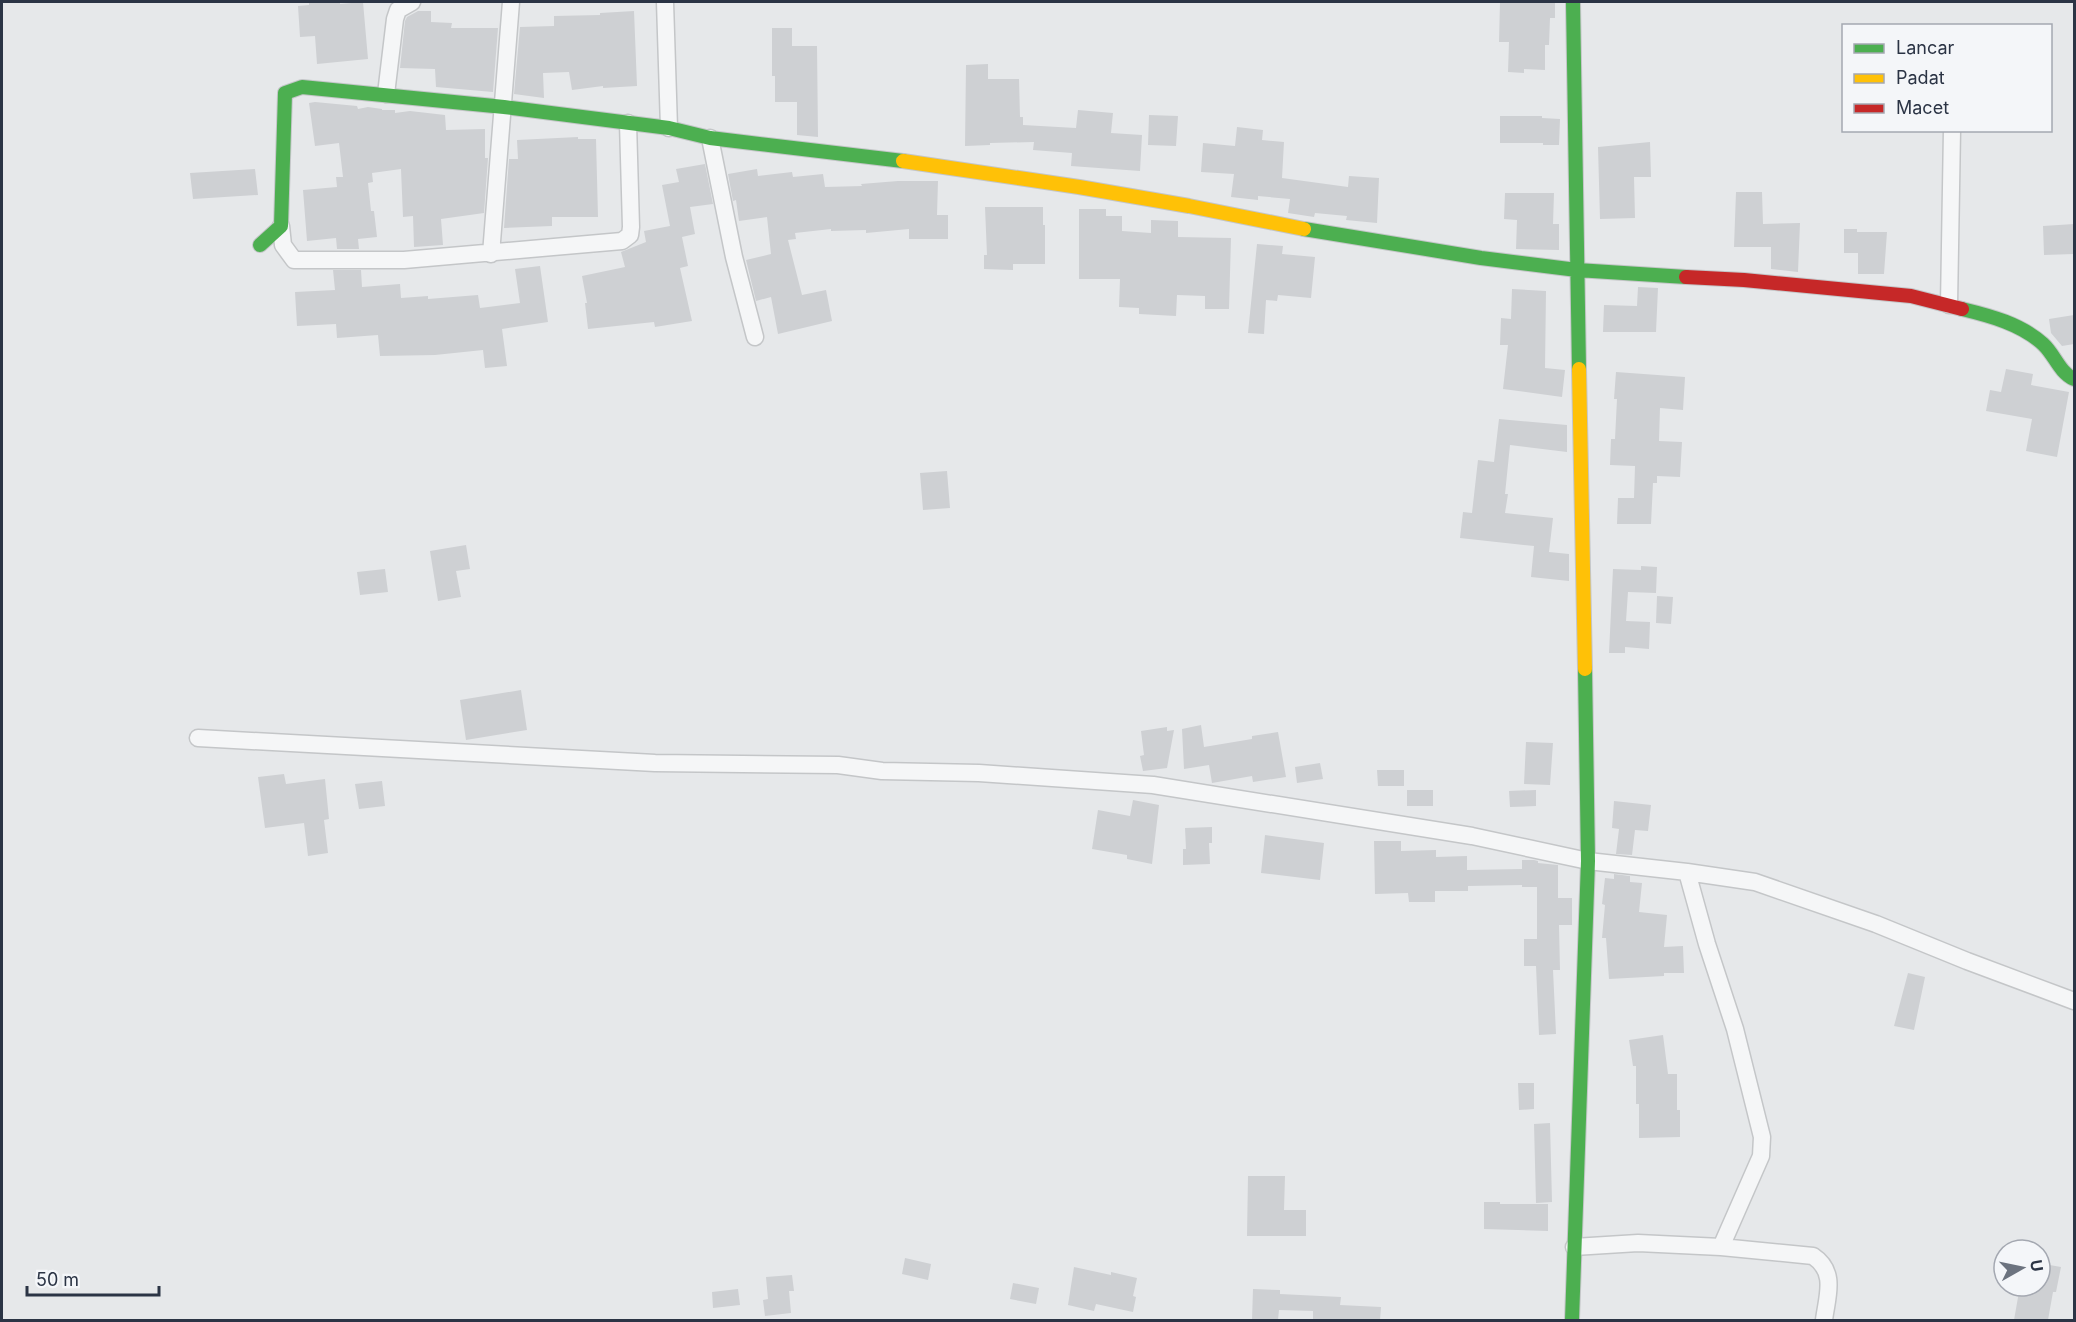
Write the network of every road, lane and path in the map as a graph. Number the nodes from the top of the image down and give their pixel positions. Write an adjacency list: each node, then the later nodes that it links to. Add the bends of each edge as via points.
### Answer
1 (412, 2): 5 (street, via 398,10 395,19)
2 (511, 2): 6 (street)
3 (665, 2): 8 (street)
4 (1573, 2): 14 (street)
5 (386, 94): 6 (street); 11 (street, via 302,87 285,93)
6 (504, 107): 7 (street); 13 (street)
7 (628, 123): 8 (street); 13 (street, via 627,239)
8 (669, 128): 10 (street)
9 (1952, 132): 15 (street)
10 (710, 138): 14 (street, via 1079,187 1380,242); 16 (street)
11 (281, 226): 12 (street); 13 (street, via 283,245 294,260 404,260)
12 (260, 245)
13 (491, 254)
14 (1577, 270): 15 (street, via 1766,282 1911,296); 19 (street)
15 (1949, 305): 17 (street, via 2022,329 2044,345 2066,375)
16 (755, 337)
17 (2074, 379)
18 (198, 738): 19 (street, via 655,763 838,765 882,771 979,773 1153,785 1472,836)
19 (1588, 861): 20 (street); 22 (street)
20 (1687, 872): 21 (street, via 1779,889); 23 (street, via 1735,1029 1762,1137 1761,1156)
21 (2074, 1001)
22 (1574, 1247): 23 (street, via 1638,1243); 24 (street)
23 (1721, 1247): 25 (street, via 1812,1256 1821,1262 1829,1281)
24 (1572, 1320)
25 (1824, 1320)

